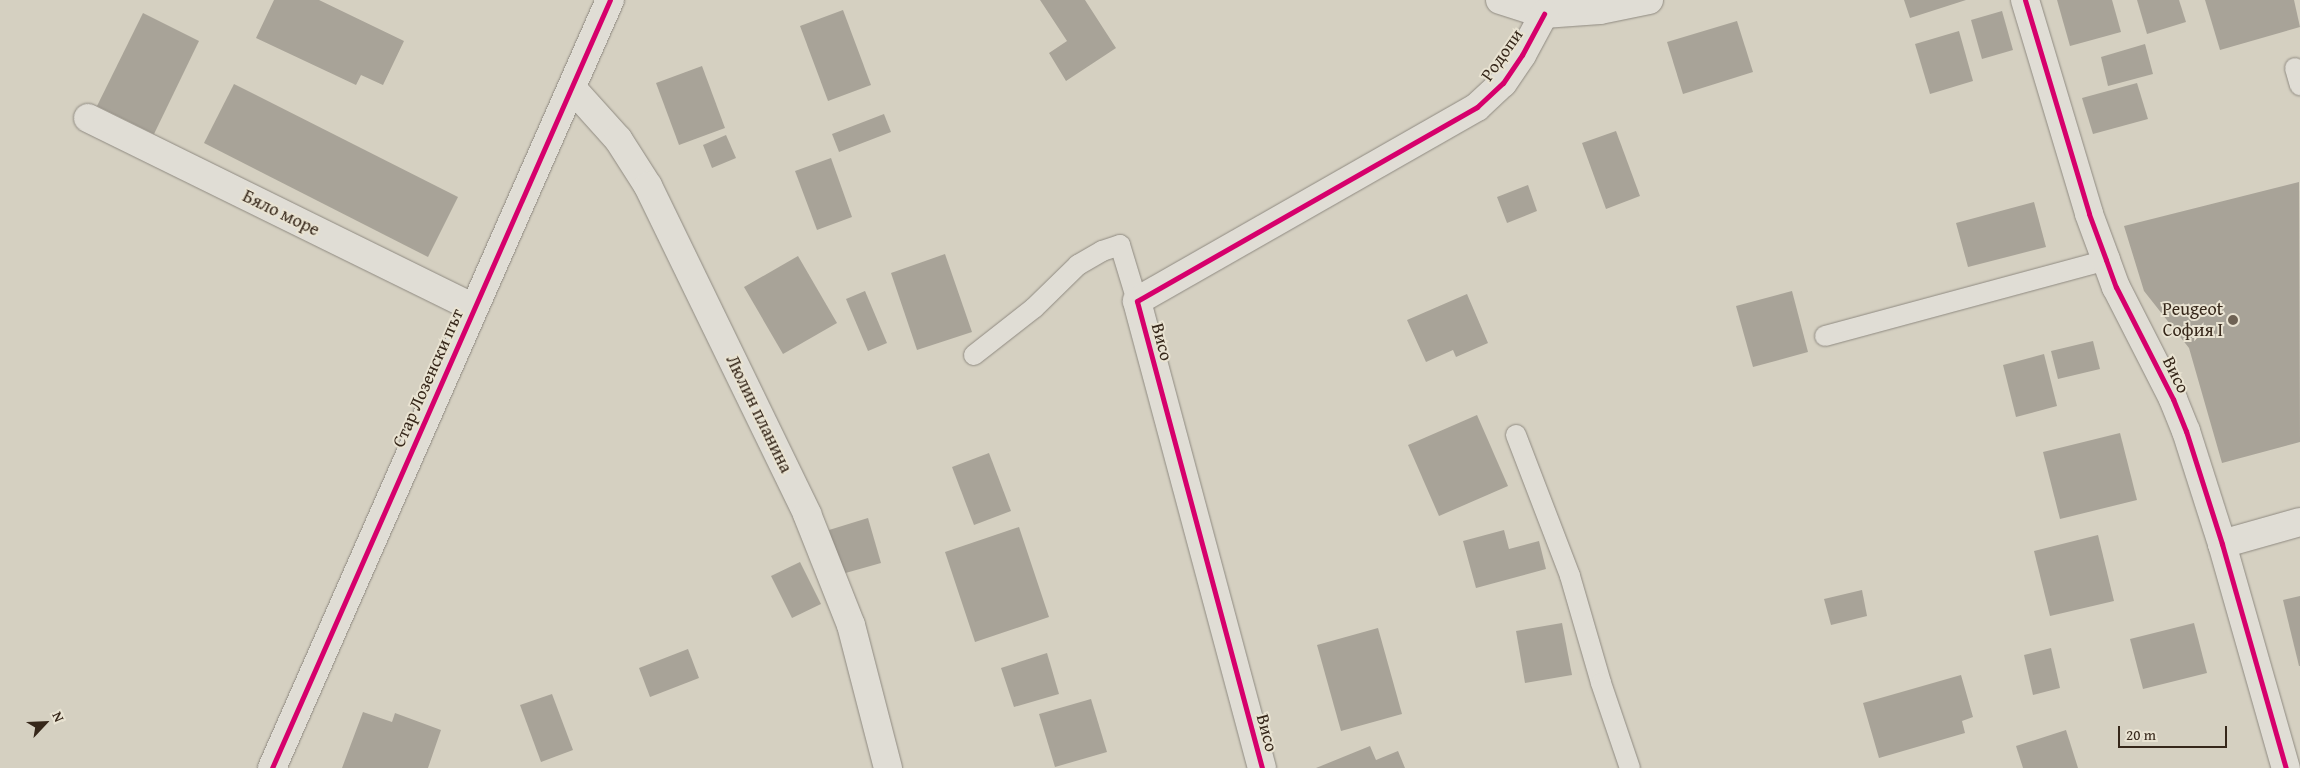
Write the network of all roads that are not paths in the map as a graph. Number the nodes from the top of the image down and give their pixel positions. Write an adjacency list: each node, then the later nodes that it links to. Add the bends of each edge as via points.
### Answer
1 (610, 0): 6 (street, Стар Лозенски път)
2 (1500, 0): 5 (street)
3 (2025, 0): 8 (street, Висо, via 2086,205)
4 (1635, 2): 5 (street, via 1572,14)
5 (1544, 14): 9 (street, Родопи, via 1503,83 1477,107)
6 (572, 88): 10 (street, Стар Лозенски път); 17 (street, Люлин планина, via 618,138 648,186 807,514 851,625)
7 (88, 118): 10 (street, Бяло море)
8 (2106, 260): 11 (lane); 15 (street, Висо, via 2116,287 2176,407)
9 (1137, 301): 12 (lane, via 1120,245 1078,265 1034,308); 18 (street, Висо)
10 (474, 308): 16 (street, Стар Лозенски път)
11 (1825, 336)
12 (974, 355)
13 (1516, 436): 19 (lane, via 1570,576)
14 (2300, 522): 15 (street)
15 (2222, 544): 20 (street, Висо)
16 (272, 768)
17 (888, 768)
18 (1262, 768)
19 (1630, 768)
20 (2286, 768)

